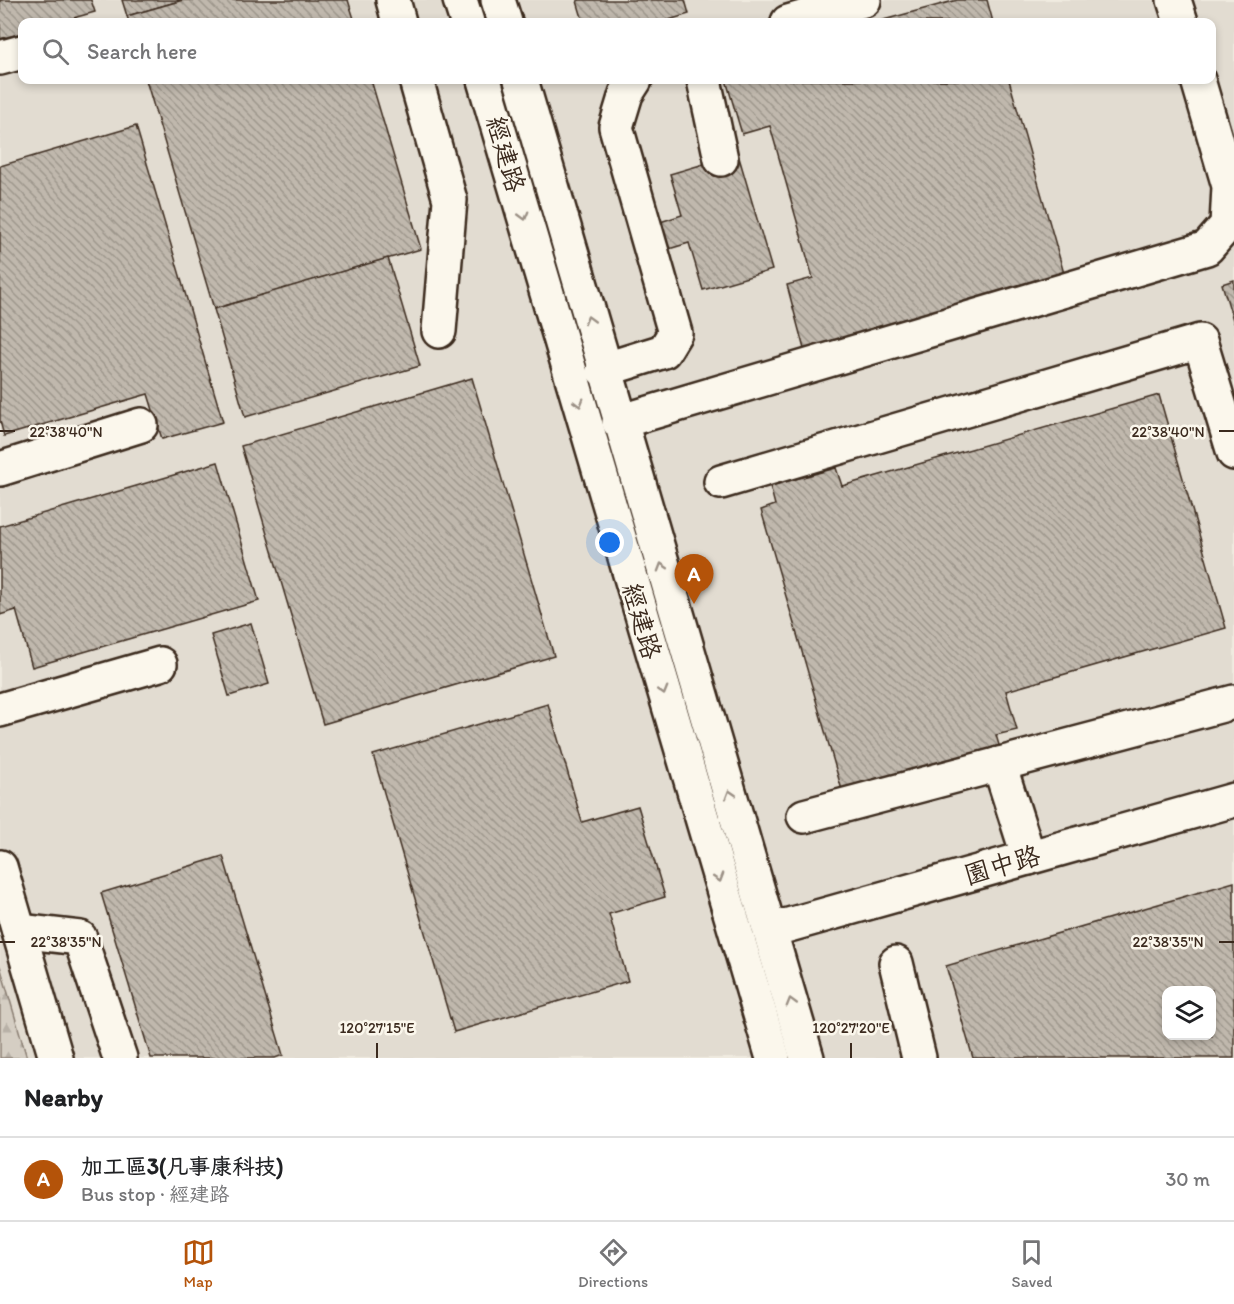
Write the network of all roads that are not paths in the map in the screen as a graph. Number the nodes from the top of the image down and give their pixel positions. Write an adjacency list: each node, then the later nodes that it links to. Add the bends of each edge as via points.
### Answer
1 (393, 0): 6 (street)
2 (460, 0): 7 (street)
3 (498, 0): 8 (street)
4 (864, 0): 9 (street)
5 (1174, 0): 10 (street)
6 (398, 18)
7 (466, 18)
8 (504, 18)
9 (802, 18)
10 (1180, 18)
11 (18, 53): 12 (street)
12 (0, 58)
13 (417, 84): 20 (street, via 450,200)
14 (485, 84): 40 (street, 經建路, one-way to 40)
15 (522, 84): 21 (street, 經建路, one-way to 15)
16 (632, 84): 21 (street, via 616,128 675,333 664,351)
17 (705, 84): 19 (street)
18 (1199, 84): 22 (street, via 1229,186 1227,225 1207,248)
19 (721, 159)
20 (439, 331)
21 (603, 370): 22 (street, 經建路)
22 (619, 422): 35 (street, 經建路, one-way to 22)
23 (141, 425): 25 (street)
24 (1234, 453): 26 (street, via 1200,341)
25 (0, 469)
26 (721, 482)
27 (160, 664): 29 (street)
28 (1234, 702): 30 (street)
29 (0, 710)
30 (999, 764): 32 (street); 33 (street)
31 (1234, 800): 33 (street, 園中路)
32 (804, 816)
33 (1029, 858): 35 (street, 園中路)
34 (0, 867): 36 (street)
35 (771, 930): 41 (street, 經建路, one-way to 35)
36 (19, 931): 38 (street); 39 (street, via 80,938)
37 (896, 963): 42 (street)
38 (56, 1058)
39 (120, 1058)
40 (773, 1058)
41 (807, 1058)
42 (919, 1058)

